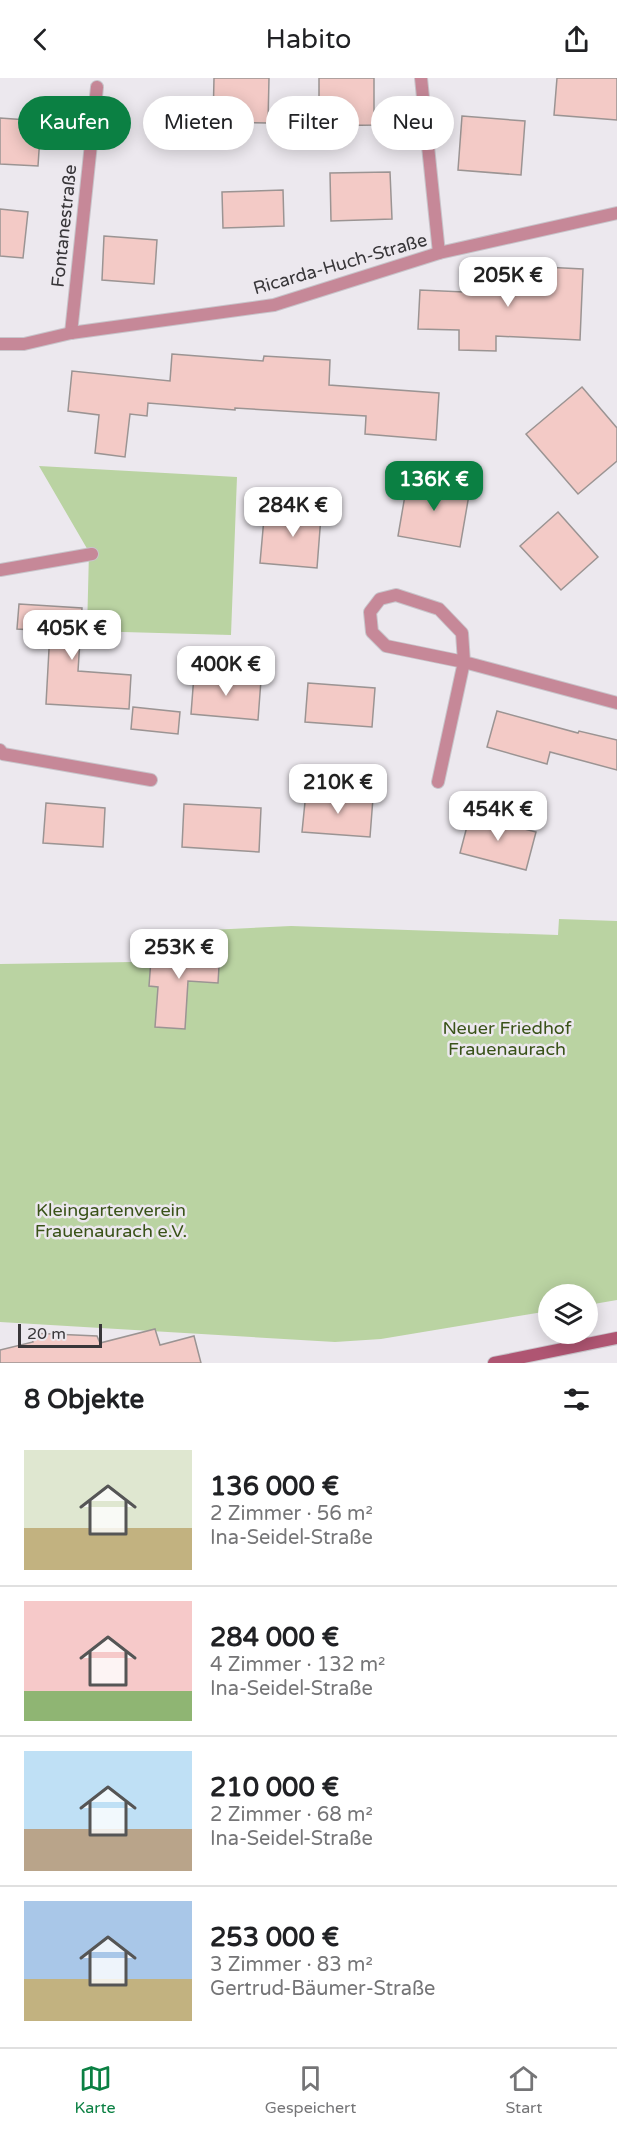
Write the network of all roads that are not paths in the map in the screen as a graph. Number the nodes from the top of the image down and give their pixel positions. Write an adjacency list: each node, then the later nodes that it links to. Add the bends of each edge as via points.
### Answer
1 (421, 78): 4 (street)
2 (96, 87): 5 (street, Fontanestraße)
3 (617, 213): 4 (street, Ricarda-Huch-Straße)
4 (439, 254): 5 (street, Ricarda-Huch-Straße, via 274,305)
5 (71, 333): 6 (street, Ricarda-Huch-Straße, via 24,344)
6 (0, 344)
7 (92, 554): 8 (street)
8 (0, 570)
9 (464, 662): 9 (street, via 462,633 439,609 396,595 380,599 370,612 372,632 386,646); 10 (street); 13 (street)
10 (617, 703)
11 (0, 750): 12 (street, via 3,754)
12 (151, 780)
13 (438, 782)
14 (617, 1338): 15 (street)
15 (494, 1363)

